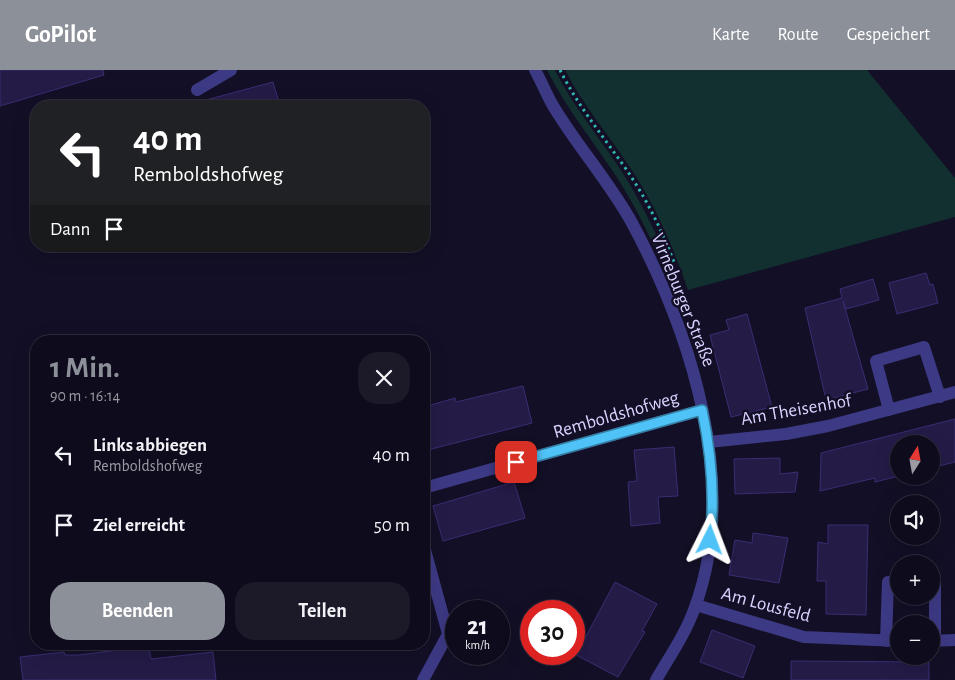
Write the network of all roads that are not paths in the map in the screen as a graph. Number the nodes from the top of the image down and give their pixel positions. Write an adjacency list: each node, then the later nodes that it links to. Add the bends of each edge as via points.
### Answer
1 (231, 70): 3 (street)
2 (535, 70): 6 (street, Virneburger Straße, via 552,104 632,223 677,325)
3 (197, 90)
4 (955, 392): 5 (street, Am Theisenhof)
5 (940, 397): 7 (street, Am Theisenhof); 7 (street, via 924,347 876,361)
6 (702, 410): 8 (street, Virneburger Straße); 9 (street, Remboldshofweg)
7 (888, 410): 8 (street, Am Theisenhof, via 786,434)
8 (709, 442): 12 (street, Virneburger Straße, via 712,524)
9 (430, 486)
10 (430, 568): 17 (street, via 448,634)
11 (890, 582): 13 (street, Am Lousfeld)
12 (696, 605): 15 (street, Am Lousfeld, via 786,634); 18 (street, Virneburger Straße)
13 (890, 615)
14 (955, 640): 16 (street)
15 (890, 641)
16 (940, 641)
17 (423, 680)
18 (656, 680)

